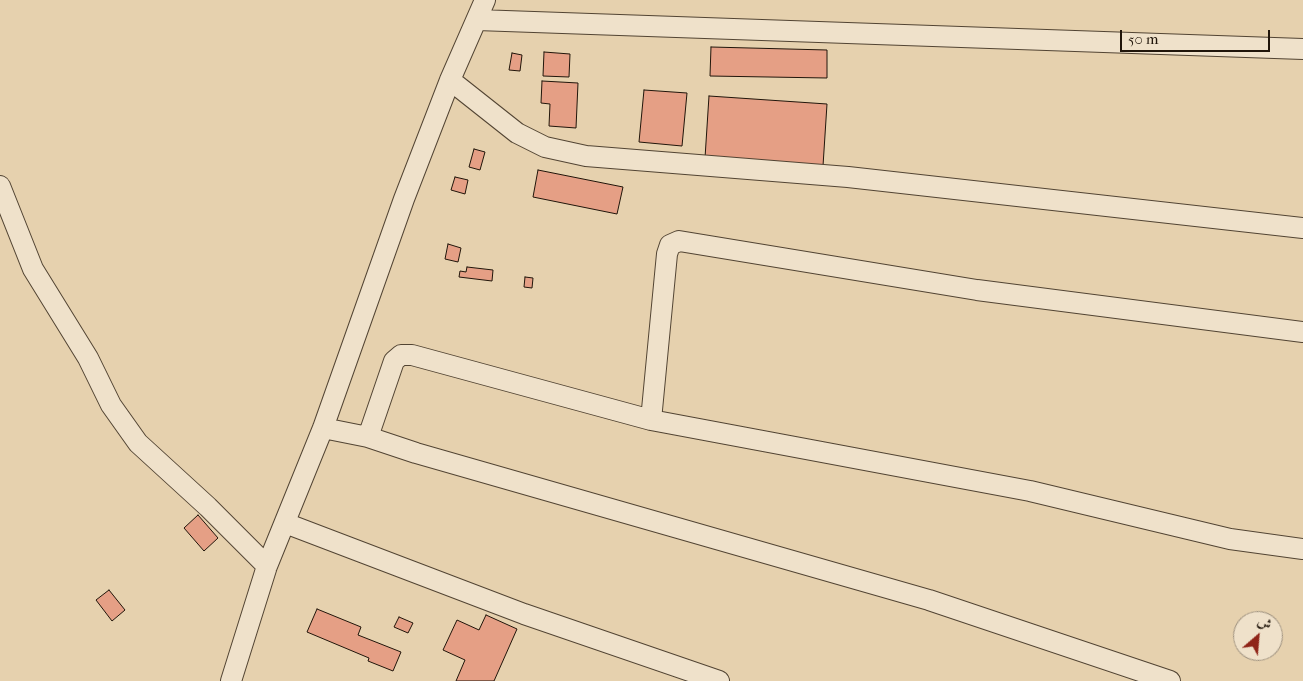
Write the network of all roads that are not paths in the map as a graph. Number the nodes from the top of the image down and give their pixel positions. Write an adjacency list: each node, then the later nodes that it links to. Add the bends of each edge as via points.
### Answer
1 (485, 0): 2 (street)
2 (476, 20): 3 (street); 4 (street)
3 (1303, 49)
4 (450, 80): 6 (street, via 517,133 545,147 586,156 848,178); 9 (street, via 383,255)
5 (0, 186): 13 (street, via 33,269 133,436)
6 (1303, 228)
7 (1303, 332): 8 (street, via 977,290 679,240 670,245 667,254)
8 (651, 420): 10 (street, via 412,355 401,355 394,361); 12 (street, via 1030,491 1230,539)
9 (323, 428): 10 (street); 11 (street)
10 (368, 437): 16 (street, via 930,600)
11 (285, 523): 13 (street); 15 (street, via 524,614)
12 (1303, 549)
13 (267, 566): 14 (street)
14 (231, 681)
15 (719, 681)
16 (1170, 681)

